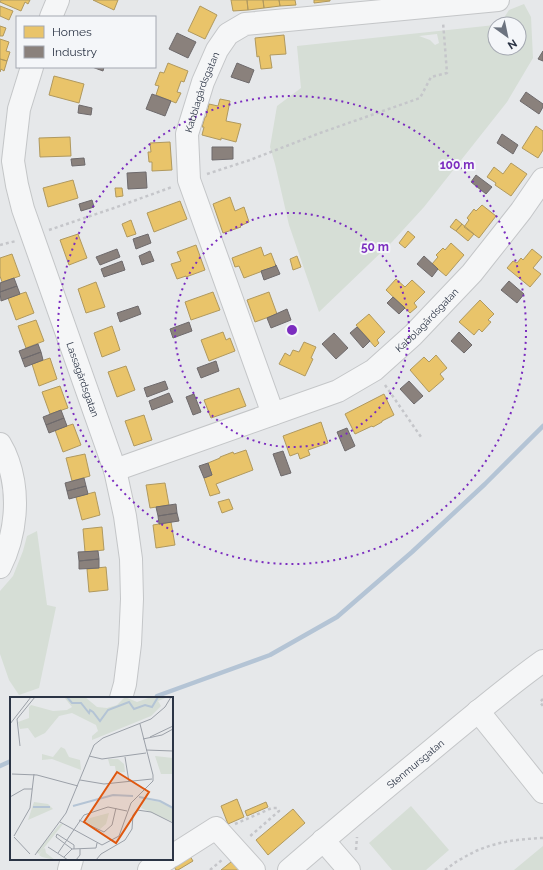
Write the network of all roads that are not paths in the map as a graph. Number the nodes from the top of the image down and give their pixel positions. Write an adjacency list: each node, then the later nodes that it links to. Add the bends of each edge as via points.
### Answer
1 (58, 0): 3 (street)
2 (498, 0): 6 (street, Kabblagårdsgatan, via 245,24 228,34 217,50 203,82 187,134 189,180)
3 (51, 16)
4 (32, 68): 8 (street, Lassagårdsgatan, via 19,109 13,161 17,185 32,236)
5 (543, 179): 6 (street, Kabblagårdsgatan, via 472,273 413,335 374,370 338,391)
6 (273, 414): 8 (street, Kabblagårdsgatan)
7 (0, 444): 9 (street, via 8,461 15,496 12,535)
8 (115, 470): 11 (street, Lassagårdsgatan, via 131,559 130,644)
9 (0, 567)
10 (543, 661): 12 (street, Stenmursgatan)
11 (122, 697)
12 (478, 711): 13 (street, via 513,746); 14 (street, Stenmursgatan)
13 (540, 782)
14 (323, 840): 21 (street, Stenmursgatan); 22 (street)
15 (173, 855): 20 (street, via 216,828)
16 (72, 860): 18 (street)
17 (165, 860): 19 (street)
18 (69, 870)
19 (149, 870)
20 (254, 870)
21 (289, 870)
22 (349, 870)

